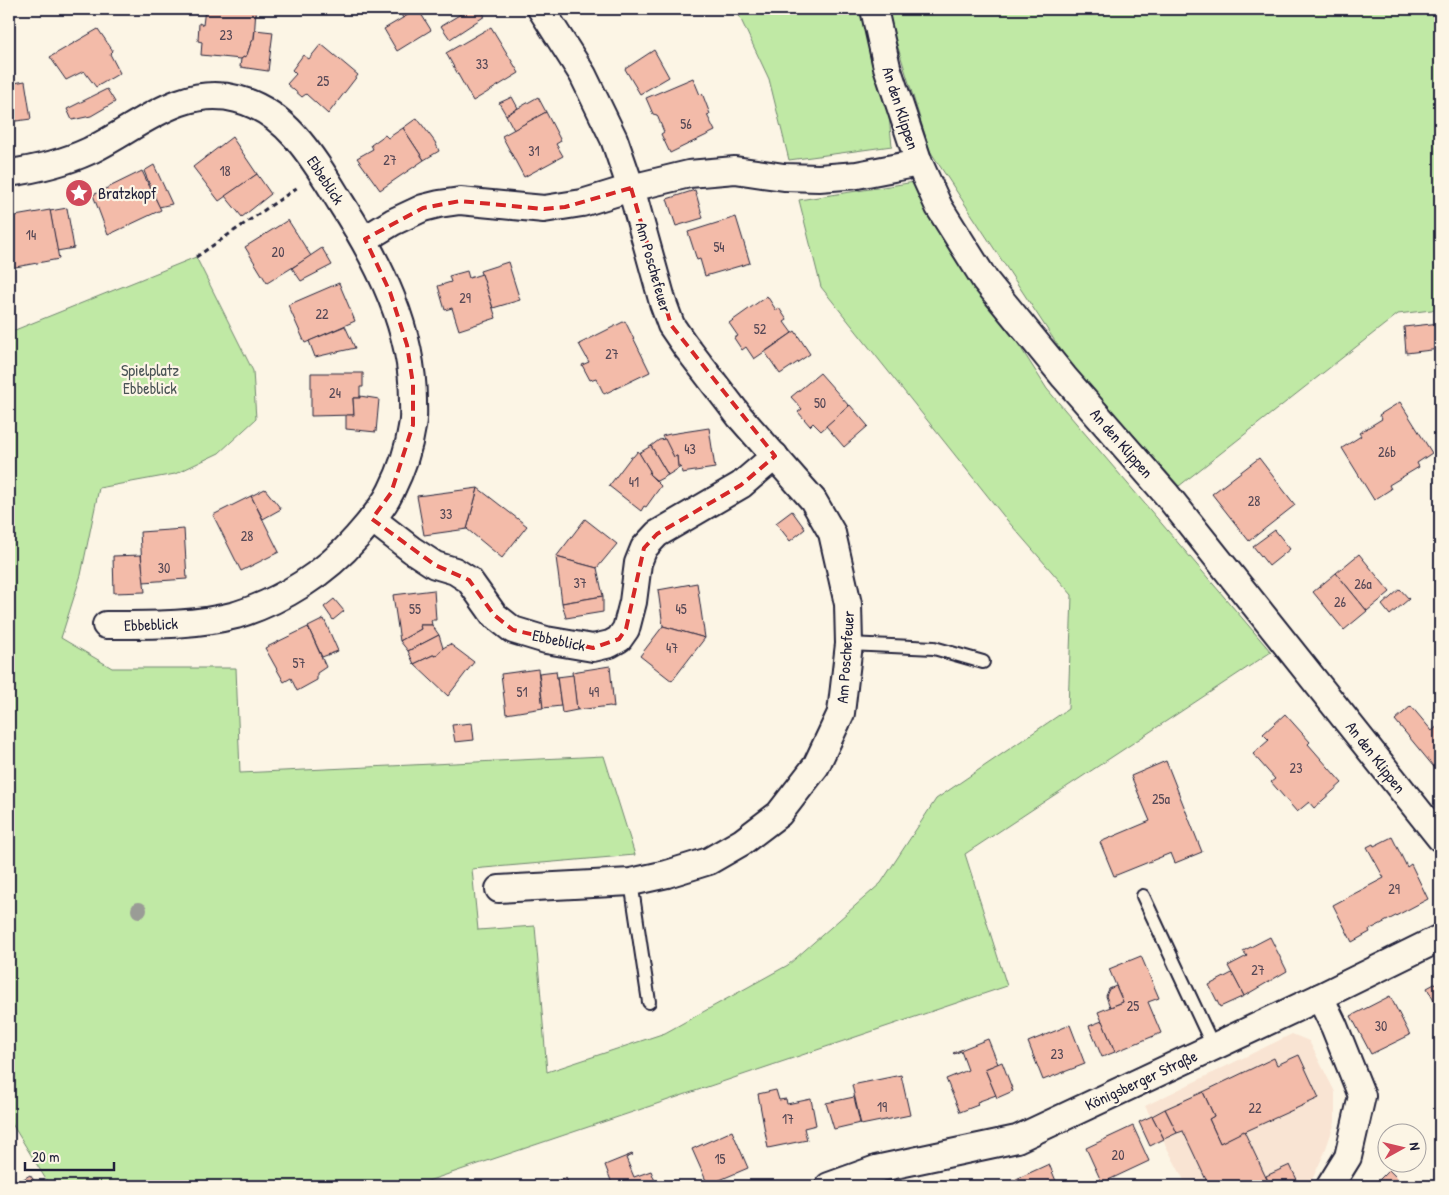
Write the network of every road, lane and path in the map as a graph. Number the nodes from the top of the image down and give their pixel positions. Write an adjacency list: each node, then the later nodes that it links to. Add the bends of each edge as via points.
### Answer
1 (540, 9): 6 (street, Am Poschefeuer, via 583,75 614,139)
2 (874, 9): 3 (street, An den Klippen, via 887,67)
3 (919, 164): 6 (street, via 819,178 735,170 689,174); 14 (street, An den Klippen, via 939,208 984,280 1167,495)
4 (321, 171): 5 (street, Ebbeblick, via 302,142 283,124 259,108 237,99 214,96 190,98 172,105 85,153 47,167); 7 (street, Ebbeblick); 8 (path)
5 (9, 173)
6 (631, 188): 7 (street, via 582,204 544,209 460,201 439,204 393,222); 9 (street, Am Poschefeuer, via 671,325 735,410)
7 (365, 239): 10 (street, Ebbeblick, via 390,292 407,345 413,384 413,425 405,456 391,493)
8 (196, 256)
9 (776, 456): 10 (street, Ebbeblick, via 741,485 657,534 644,548 638,563 626,629 619,639 592,648 513,630 494,615 469,580 455,571 435,565); 12 (street, Am Poschefeuer, via 813,500 832,533 848,604)
10 (372, 519): 11 (street, Ebbeblick, via 343,553 313,577 271,602 235,615 200,622)
11 (106, 625)
12 (849, 644): 13 (lane, via 934,648); 15 (street, Am Poschefeuer, via 841,713 816,766 779,814 742,842 709,860)
13 (983, 662)
14 (1440, 838)
15 (632, 882): 16 (street, Am Poschefeuer); 20 (lane)
16 (499, 889)
17 (1143, 896): 21 (lane)
18 (1440, 938): 19 (street, Königsberger Straße)
19 (1320, 997): 21 (street, Königsberger Straße); 23 (street, via 1362,1096 1348,1156)
20 (650, 1002)
21 (1213, 1046): 22 (street, Königsberger Straße, via 1017,1138 876,1169)
22 (829, 1186)
23 (1330, 1186)

